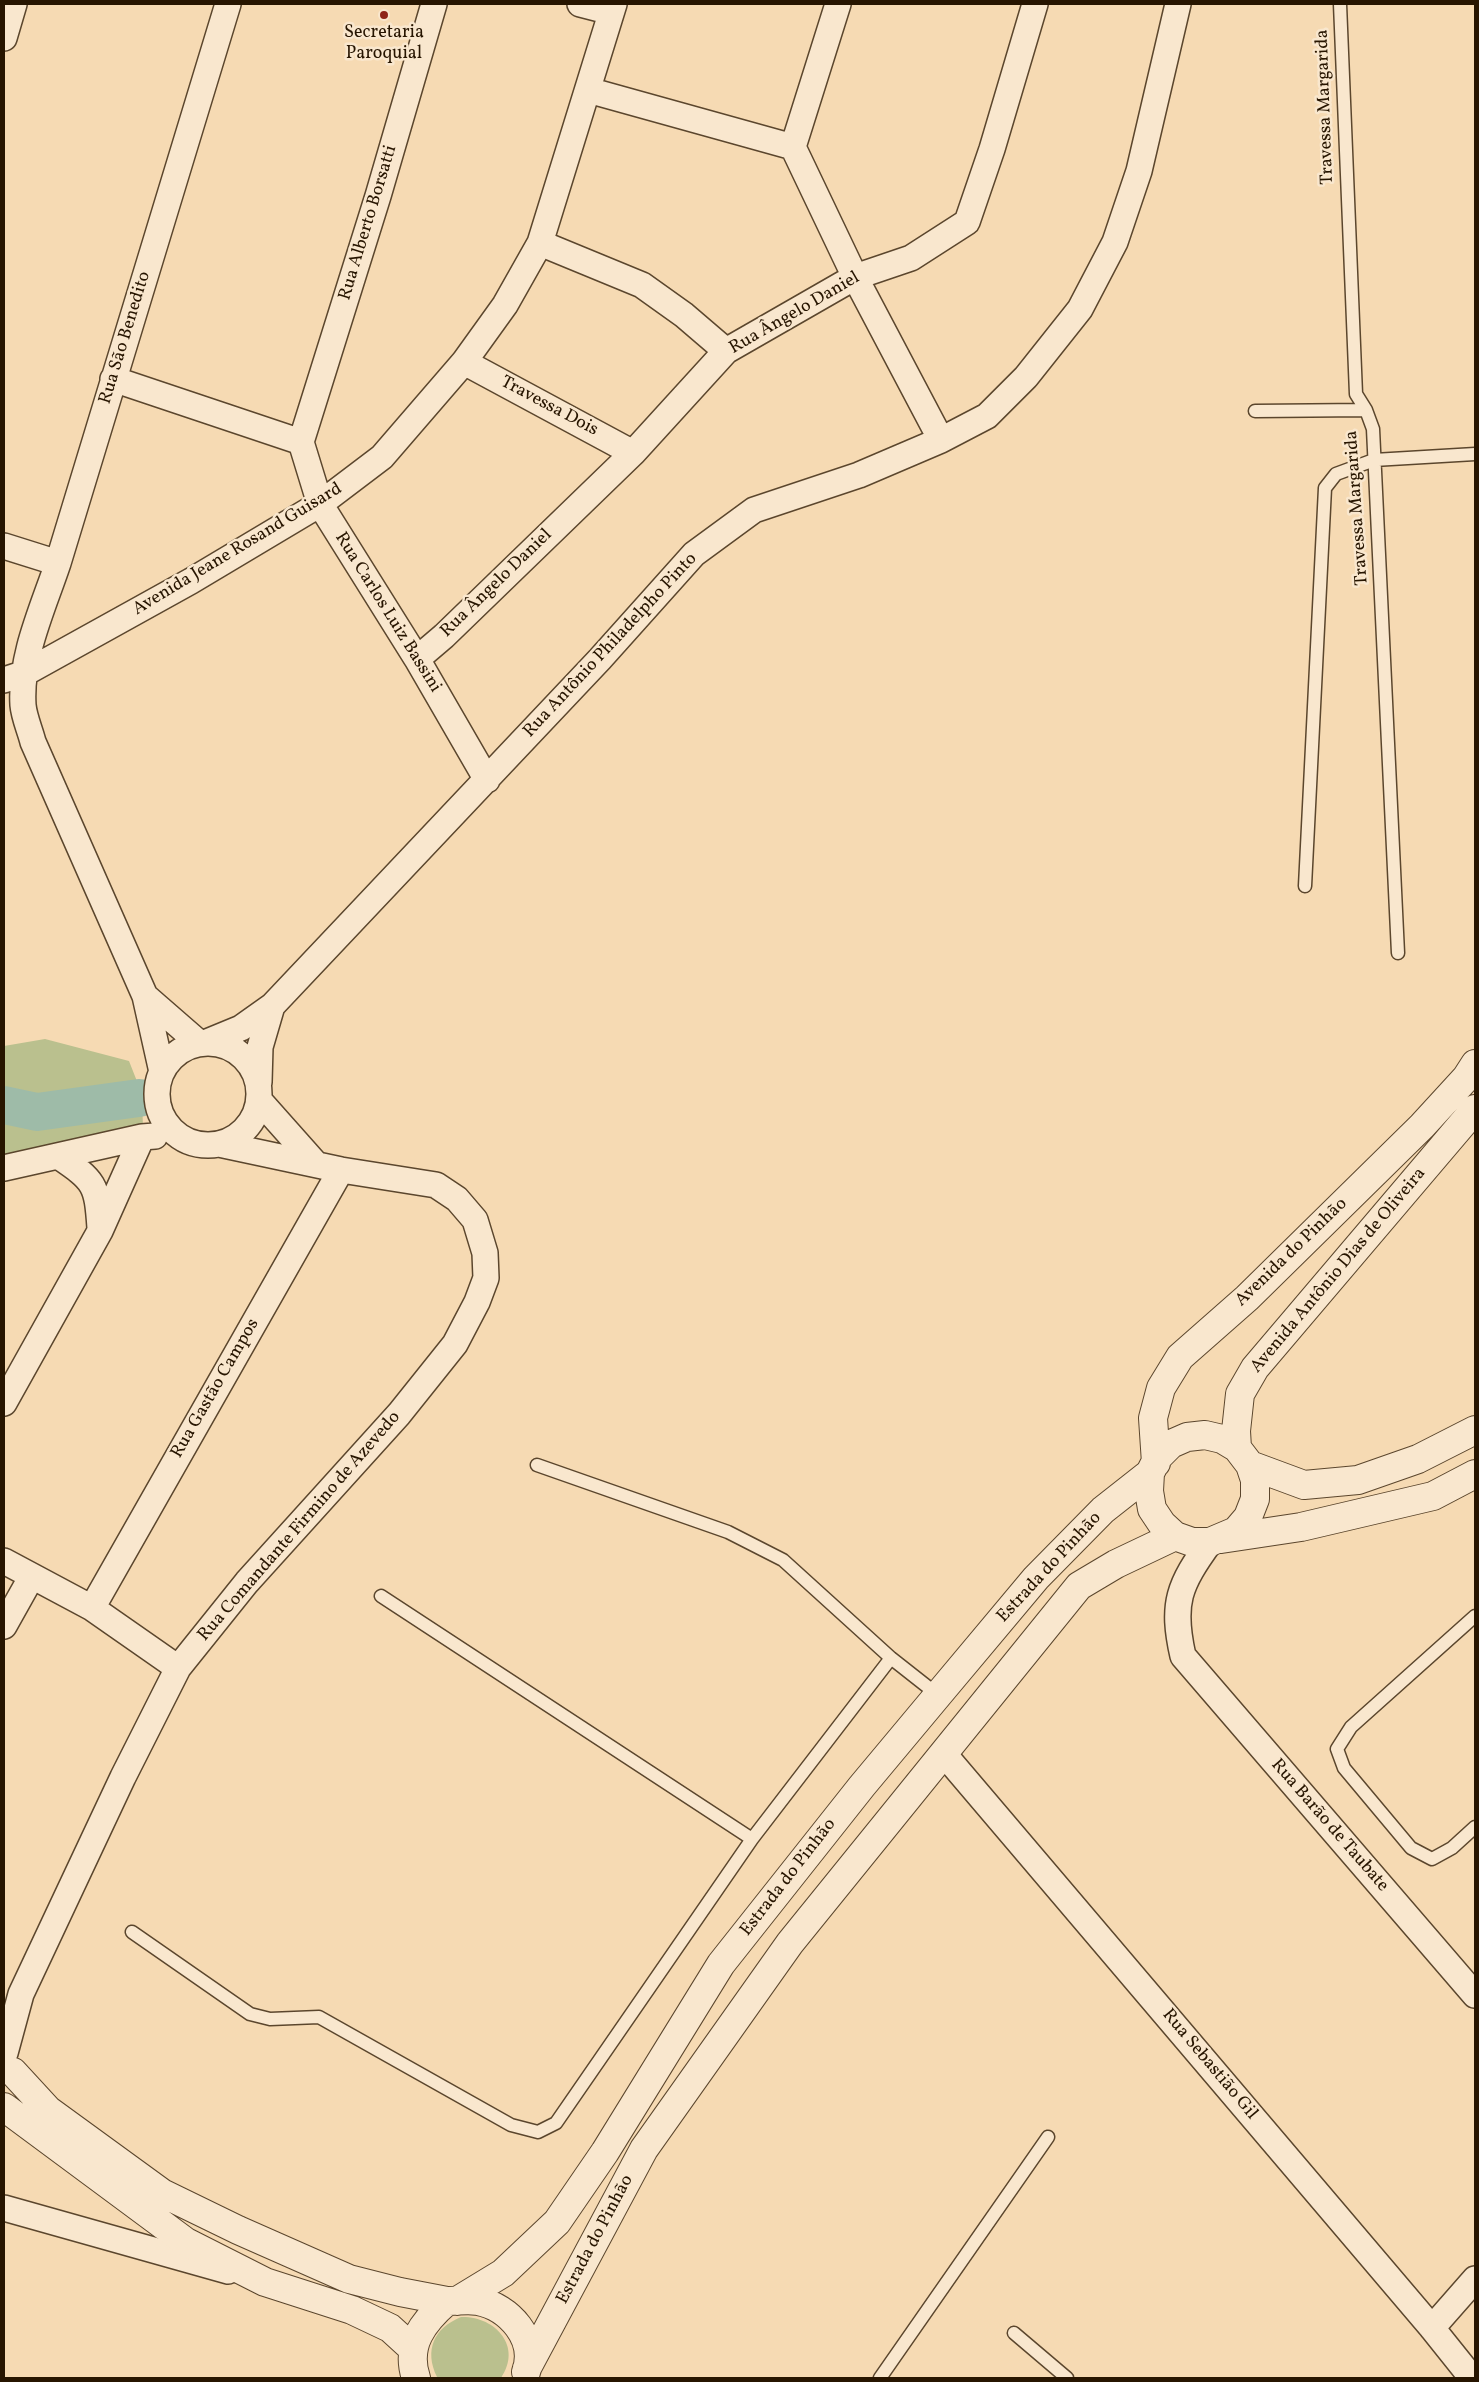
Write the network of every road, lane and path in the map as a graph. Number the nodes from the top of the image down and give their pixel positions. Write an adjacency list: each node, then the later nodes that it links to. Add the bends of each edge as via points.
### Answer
1 (14, 4): 10 (street)
2 (228, 4): 17 (street, Rua São Benedito)
3 (434, 4): 21 (street, Rua Alberto Borsatti)
4 (580, 4): 9 (street)
5 (838, 4): 12 (street)
6 (1035, 4): 14 (street, Rua Ângelo Daniel, via 992,150 966,222 911,258)
7 (1178, 4): 20 (street, Rua Antônio Philadelpho Pinto, via 1139,171 1115,242 1080,309 1026,377 987,416)
8 (1340, 4): 18 (lane, Travessa Margarida, via 1356,394)
9 (613, 8): 11 (street, Avenida Jeane Rosand Guisard)
10 (4, 38)
11 (588, 90): 12 (street); 13 (street, Avenida Jeane Rosand Guisard)
12 (793, 147): 14 (street)
13 (540, 243): 15 (street, via 642,285); 16 (street, Avenida Jeane Rosand Guisard, via 505,305)
14 (856, 277): 15 (street, Rua Ângelo Daniel); 20 (street)
15 (726, 351): 22 (street, Rua Ângelo Daniel)
16 (464, 362): 22 (street, Travessa Dois); 25 (street, Avenida Jeane Rosand Guisard, via 382,456)
17 (113, 379): 21 (street); 27 (street, Rua São Benedito)
18 (1366, 410): 19 (lane); 24 (lane, Travessa Margarida, via 1373,429)
19 (1255, 411)
20 (940, 440): 30 (street, Rua Antônio Philadelpho Pinto, via 859,475 754,510 694,554)
21 (301, 442): 25 (street, Rua Carlos Luiz Bassini)
22 (633, 453): 28 (street, Rua Ângelo Daniel)
23 (1475, 454): 24 (lane)
24 (1374, 460): 31 (lane, via 1336,474 1325,488); 32 (lane, Travessa Margarida)
25 (320, 504): 28 (street, Rua Carlos Luiz Bassini); 29 (street, Avenida Jeane Rosand Guisard, via 191,581)
26 (4, 546): 27 (street)
27 (58, 563): 29 (street, Rua São Benedito, via 32,641)
28 (417, 659): 30 (street, Rua Carlos Luiz Bassini)
29 (14, 676): 33 (street, Rua São Benedito, via 33,742)
30 (487, 780): 34 (street, Rua Antônio Philadelpho Pinto)
31 (1305, 886)
32 (1398, 953)
33 (144, 996): 35 (street); 37 (street, Rua São Benedito)
34 (272, 1006): 35 (street, Rua Antônio Philadelpho Pinto, via 241,1028); 38 (street, via 260,1047)
35 (203, 1043): 37 (street, via 180,1051); 38 (street, via 221,1044 240,1054 254,1070)
36 (1475, 1064): 52 (street, Avenida do Pinhão, via 1422,1126 1247,1298 1180,1357 1161,1388 1153,1418)
37 (162, 1072): 40 (street, via 157,1089 159,1106 165,1122)
38 (259, 1092): 42 (street, via 255,1115 246,1128); 44 (street)
39 (1475, 1109): 50 (street, Avenida Antônio Dias de Oliveira, via 1255,1368 1240,1394 1236,1431)
40 (177, 1135): 41 (street); 42 (street, via 190,1142)
41 (142, 1137): 43 (street); 47 (street)
42 (219, 1144): 44 (street, Rua Comandante Firmino de Azevedo)
43 (58, 1156): 45 (street); 47 (street, via 84,1173 98,1195)
44 (314, 1163): 46 (street, Rua Comandante Firmino de Azevedo)
45 (4, 1168)
46 (341, 1170): 59 (street, Rua Gastão Campos); 63 (street, Rua Comandante Firmino de Azevedo, via 436,1185 457,1199 475,1220 485,1253 486,1278 455,1344 399,1414 247,1582)
47 (100, 1231): 48 (street)
48 (4, 1403)
49 (1475, 1430): 50 (street, via 1418,1459 1358,1480 1304,1485)
50 (1244, 1457): 52 (street, via 1222,1439 1205,1435 1187,1437 1171,1444 1158,1457); 55 (street, via 1255,1480 1255,1499 1248,1516 1236,1531)
51 (537, 1465): 62 (lane, via 728,1532 783,1560)
52 (1153, 1468): 54 (street, via 1149,1491 1152,1509); 64 (street, Estrada do Pinhão, via 1103,1510 1036,1578)
53 (1475, 1474): 55 (street, via 1433,1496 1302,1527)
54 (1175, 1536): 55 (street, via 1192,1542); 65 (street, Estrada do Pinhão, via 1079,1586)
55 (1215, 1541): 69 (street, Rua Barão de Taubate, via 1188,1574 1177,1604 1176,1627 1183,1656)
56 (4, 1561): 57 (street)
57 (32, 1576): 59 (street); 61 (street)
58 (381, 1596): 67 (lane)
59 (92, 1608): 63 (street)
60 (1475, 1616): 66 (lane, via 1351,1727 1337,1749 1344,1768 1411,1848 1432,1859 1452,1848)
61 (4, 1626)
62 (892, 1658): 64 (lane); 67 (lane)
63 (178, 1668): 70 (street, Rua Comandante Firmino de Azevedo)
64 (938, 1695): 77 (street, Estrada do Pinhão, via 721,1964 605,2152 556,2222 503,2272)
65 (944, 1754): 78 (street, Rua Sebastião Gil); 81 (street, Estrada do Pinhão, via 790,1943 644,2149)
66 (1475, 1826)
67 (752, 1839): 68 (lane, via 556,2123 538,2132 511,2125 319,2017 270,2019 250,2014)
68 (132, 1932)
69 (1475, 1995)
70 (12, 2002): 71 (street, Rua Comandante Firmino de Azevedo)
71 (6, 2068): 77 (street, via 48,2110 162,2193 349,2279)
72 (4, 2107): 76 (street, via 186,2242)
73 (1048, 2137): 82 (lane)
74 (4, 2208): 76 (street)
75 (1475, 2279): 78 (street)
76 (265, 2282): 80 (street, via 352,2310 390,2328)
77 (452, 2301): 80 (street, Estrada do Pinhão, via 422,2326); 81 (street, via 476,2300 494,2305 510,2316 522,2331 528,2349)
78 (1432, 2328): 84 (street, Rua Sebastião Gil)
79 (1014, 2333): 83 (lane)
80 (413, 2368)
81 (526, 2373)
82 (880, 2378)
83 (1067, 2378)
84 (1472, 2378)

